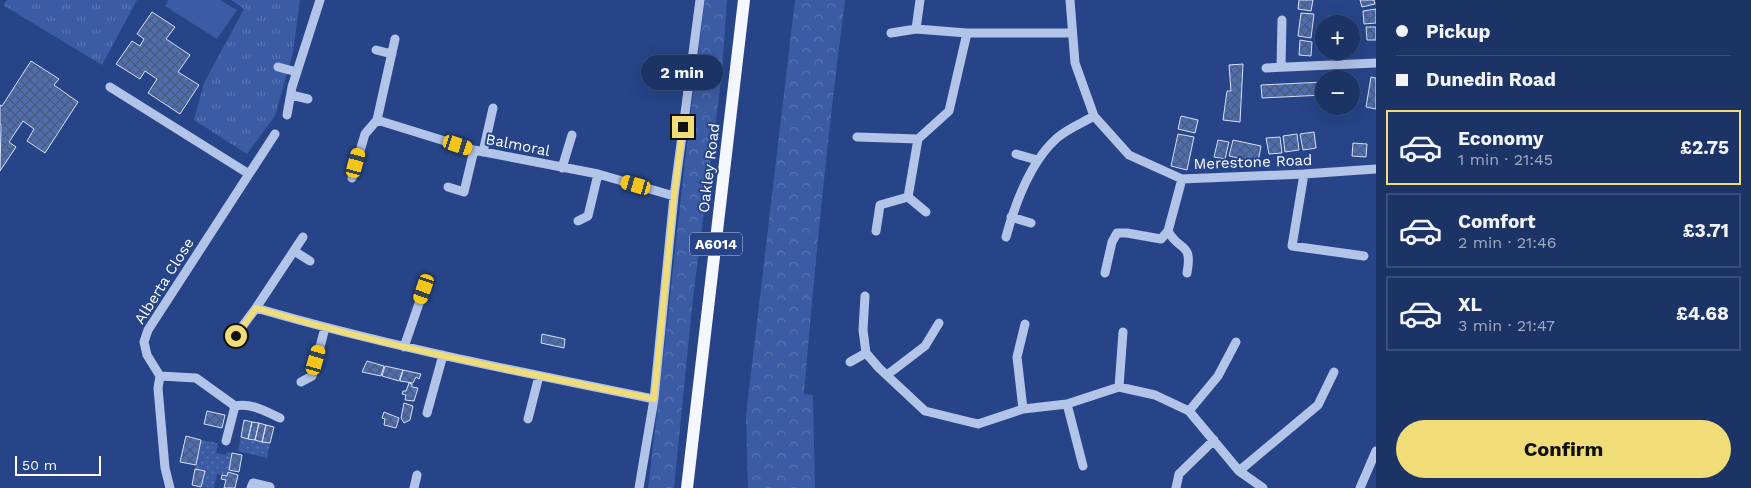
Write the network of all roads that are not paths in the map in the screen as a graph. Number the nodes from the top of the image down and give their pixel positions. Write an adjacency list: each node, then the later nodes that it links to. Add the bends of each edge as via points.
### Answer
1 (320, 0): 18 (street)
2 (700, 0): 41 (street)
3 (744, 0): 94 (main road, Oakley Road / A6014)
4 (920, 0): 7 (street)
5 (1070, 0): 10 (street, Merestone Road)
6 (1282, 20): 16 (street)
7 (916, 29): 8 (street); 9 (street)
8 (891, 33)
9 (967, 33): 10 (street); 29 (street, via 949,111)
10 (1072, 33): 24 (street, Merestone Road, via 1075,63)
11 (395, 39): 13 (street)
12 (376, 50): 13 (street)
13 (392, 54): 25 (street)
14 (1376, 63): 16 (street)
15 (278, 67): 18 (street)
16 (1281, 67): 17 (street)
17 (1266, 68)
18 (297, 72): 20 (street)
19 (110, 87): 35 (street)
20 (291, 91): 21 (street); 23 (street)
21 (308, 99)
22 (493, 108): 30 (street)
23 (287, 115)
24 (1094, 116): 32 (street, via 1058,137); 39 (street, Merestone Road, via 1129,155)
25 (377, 120): 30 (street, Balmoral); 38 (street, via 364,134)
26 (274, 134): 35 (street, Alberta Close)
27 (572, 134): 33 (street)
28 (857, 137): 29 (street)
29 (918, 139): 42 (street)
30 (478, 151): 33 (street, Balmoral); 40 (street, via 464,192)
31 (1016, 154): 32 (street)
32 (1037, 160): 44 (street)
33 (562, 168): 36 (street, Balmoral)
34 (1376, 169): 37 (street, Merestone Road)
35 (249, 174): 71 (street, Alberta Close, via 148,330 144,342 147,355)
36 (598, 174): 41 (street, Balmoral); 45 (street, via 588,216)
37 (1304, 174): 39 (street, Merestone Road); 52 (street, via 1292,246)
38 (352, 178)
39 (1182, 179): 48 (street)
40 (448, 187)
41 (674, 196): 75 (street)
42 (908, 197): 43 (street); 47 (street, via 880,205)
43 (926, 212)
44 (1011, 217): 46 (street); 50 (street)
45 (578, 221)
46 (1031, 223)
47 (876, 231)
48 (1168, 231): 54 (street, via 1161,239 1117,233); 55 (street, via 1189,255)
49 (303, 237): 51 (street)
50 (1006, 237)
51 (294, 251): 53 (street); 58 (street)
52 (1364, 256)
53 (310, 261)
54 (1105, 273)
55 (1187, 273)
56 (424, 289): 65 (street)
57 (865, 296): 66 (street, via 863,330)
58 (256, 308): 61 (street); 63 (street)
59 (939, 323): 70 (street, via 925,346)
60 (1025, 324): 78 (street, via 1017,357)
61 (325, 328): 65 (street); 73 (street, via 312,376)
62 (1123, 332): 74 (street)
63 (236, 336)
64 (1236, 342): 79 (street, via 1218,376)
65 (404, 347): 67 (street)
66 (866, 353): 68 (street); 70 (street)
67 (443, 355): 72 (street); 80 (street)
68 (850, 362)
69 (1334, 372): 87 (street, via 1318,406)
70 (887, 375): 78 (street, via 925,410 978,424)
71 (160, 376): 77 (street, via 196,378); 90 (street, via 158,388 165,468)
72 (539, 376): 75 (street); 82 (street)
73 (301, 382)
74 (1119, 387): 76 (street); 79 (street, via 1155,395)
75 (654, 399): 93 (street)
76 (1067, 404): 78 (street); 86 (street)
77 (235, 406): 81 (street, via 251,405); 84 (street)
78 (1023, 409)
79 (1189, 411): 83 (street)
80 (427, 413)
81 (280, 418)
82 (528, 418)
83 (1214, 440): 87 (street); 95 (street, via 1179,474)
84 (226, 441)
85 (1376, 450): 97 (street)
86 (1083, 466)
87 (1239, 471): 96 (street)
88 (417, 475): 92 (street)
89 (270, 487): 91 (street, via 253,483)
90 (170, 488)
91 (252, 488)
92 (414, 488)
93 (639, 488)
94 (687, 488)
95 (1176, 488)
96 (1263, 488)
97 (1360, 488)

